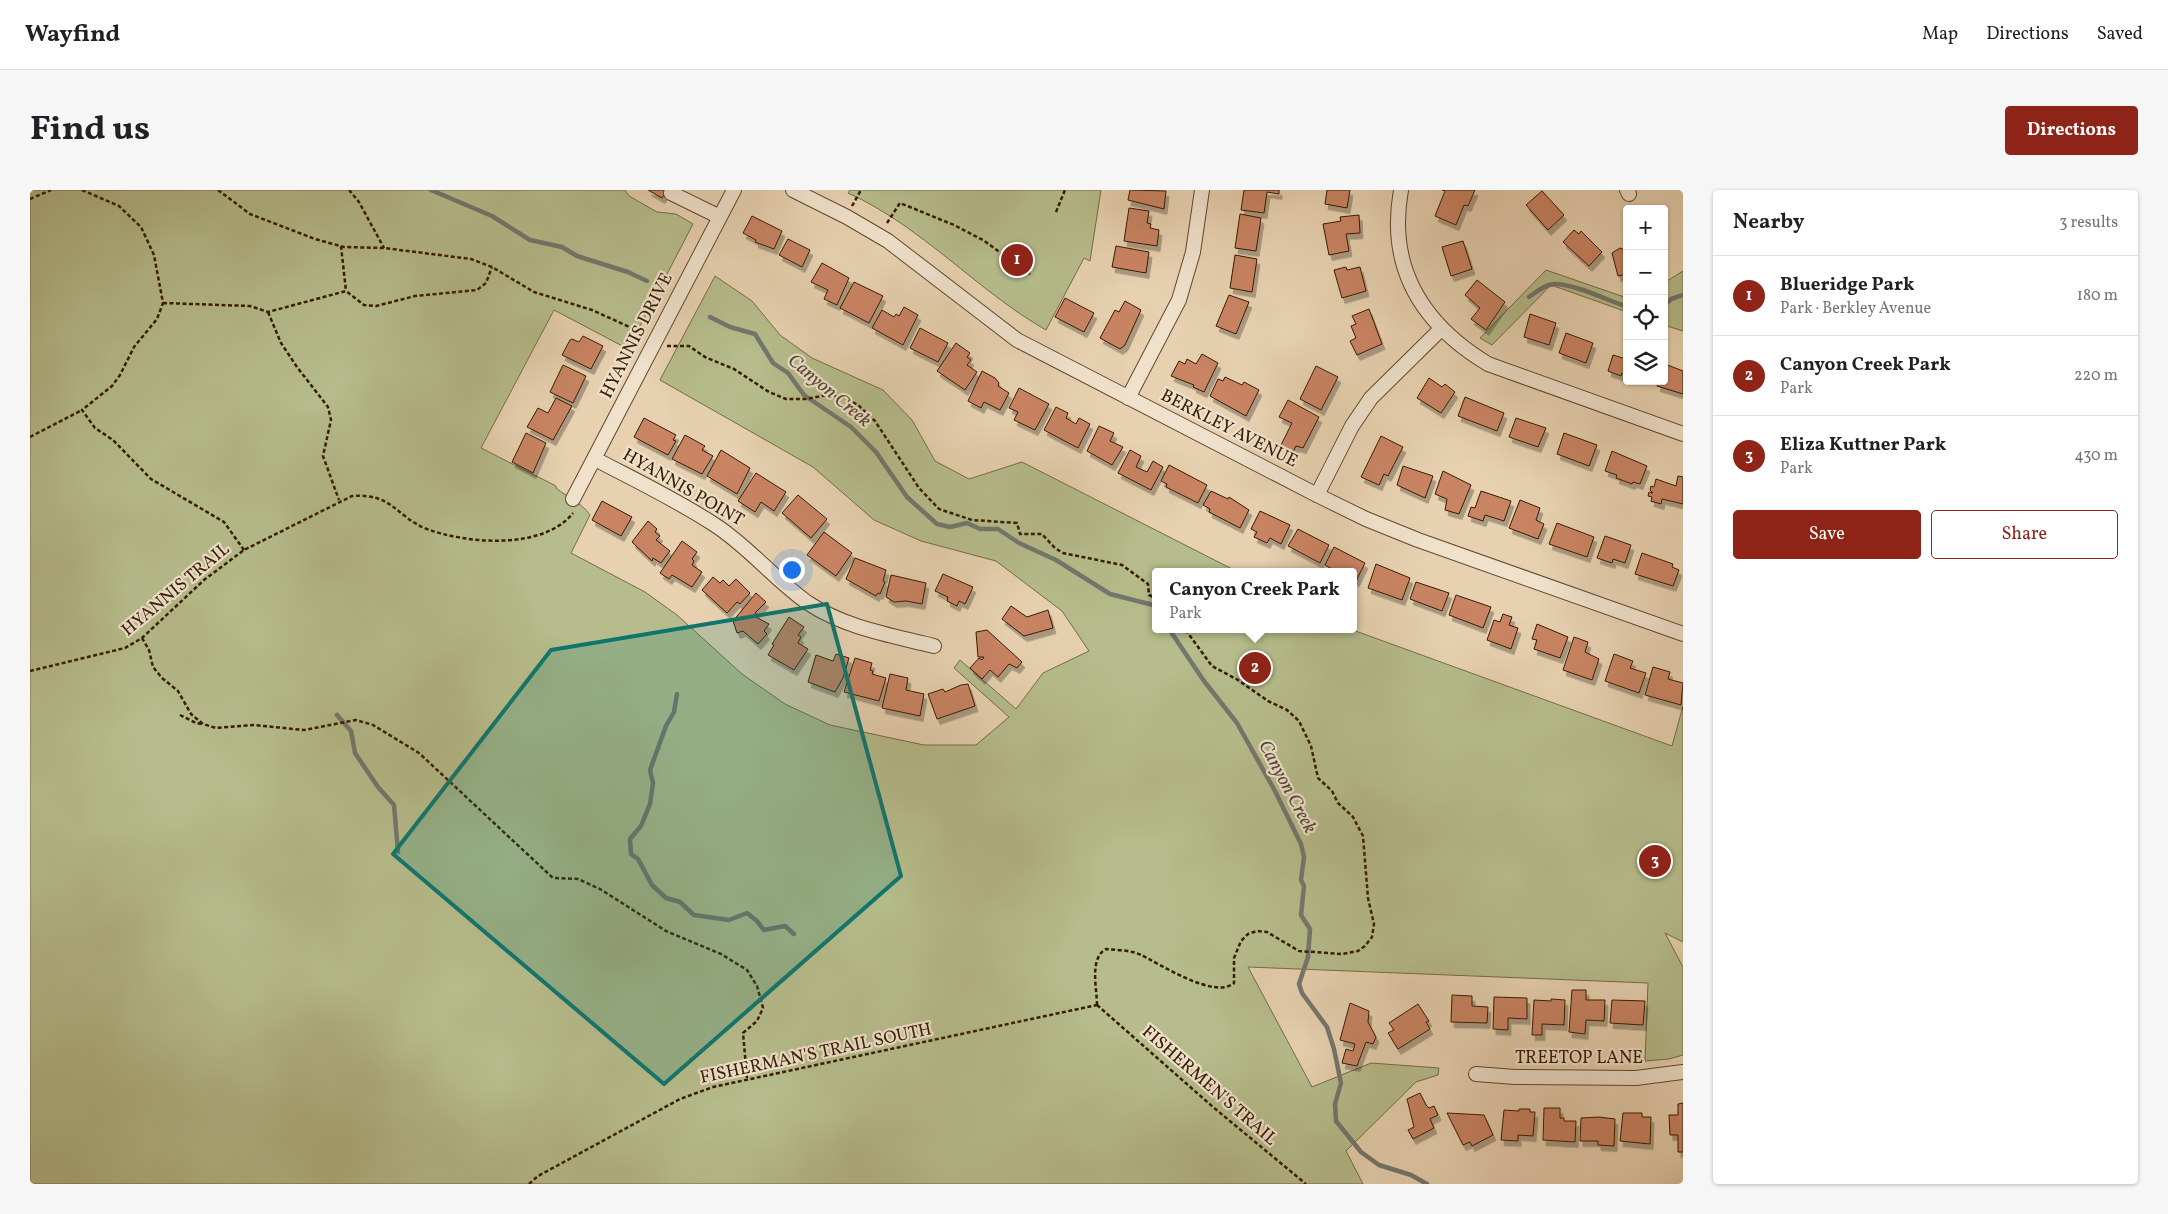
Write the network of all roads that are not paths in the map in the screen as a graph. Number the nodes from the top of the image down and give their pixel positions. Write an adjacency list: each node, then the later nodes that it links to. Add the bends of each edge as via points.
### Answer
1 (734, 190): 6 (street, HYANNIS DRIVE)
2 (793, 190): 8 (street, BERKLEY AVENUE, via 888,241 1016,340)
3 (1202, 190): 8 (street, via 1193,252 1179,300)
4 (1402, 190): 7 (street, via 1397,216 1404,268 1415,293)
5 (672, 193): 6 (street)
6 (720, 217): 10 (street, HYANNIS DRIVE)
7 (1441, 329): 9 (street, via 1466,351 1488,364); 11 (street, via 1371,398 1352,426)
8 (1128, 398): 11 (street, BERKLEY AVENUE)
9 (1683, 434)
10 (595, 459): 12 (street, HYANNIS DRIVE); 14 (street, HYANNIS POINT, via 715,525 807,602 830,616 857,627)
11 (1316, 495): 13 (street, BERKLEY AVENUE, via 1418,540)
12 (575, 504)
13 (1683, 634)
14 (934, 646)
15 (1683, 1072): 16 (street, TREETOP LANE, via 1636,1078)
16 (1476, 1074)

